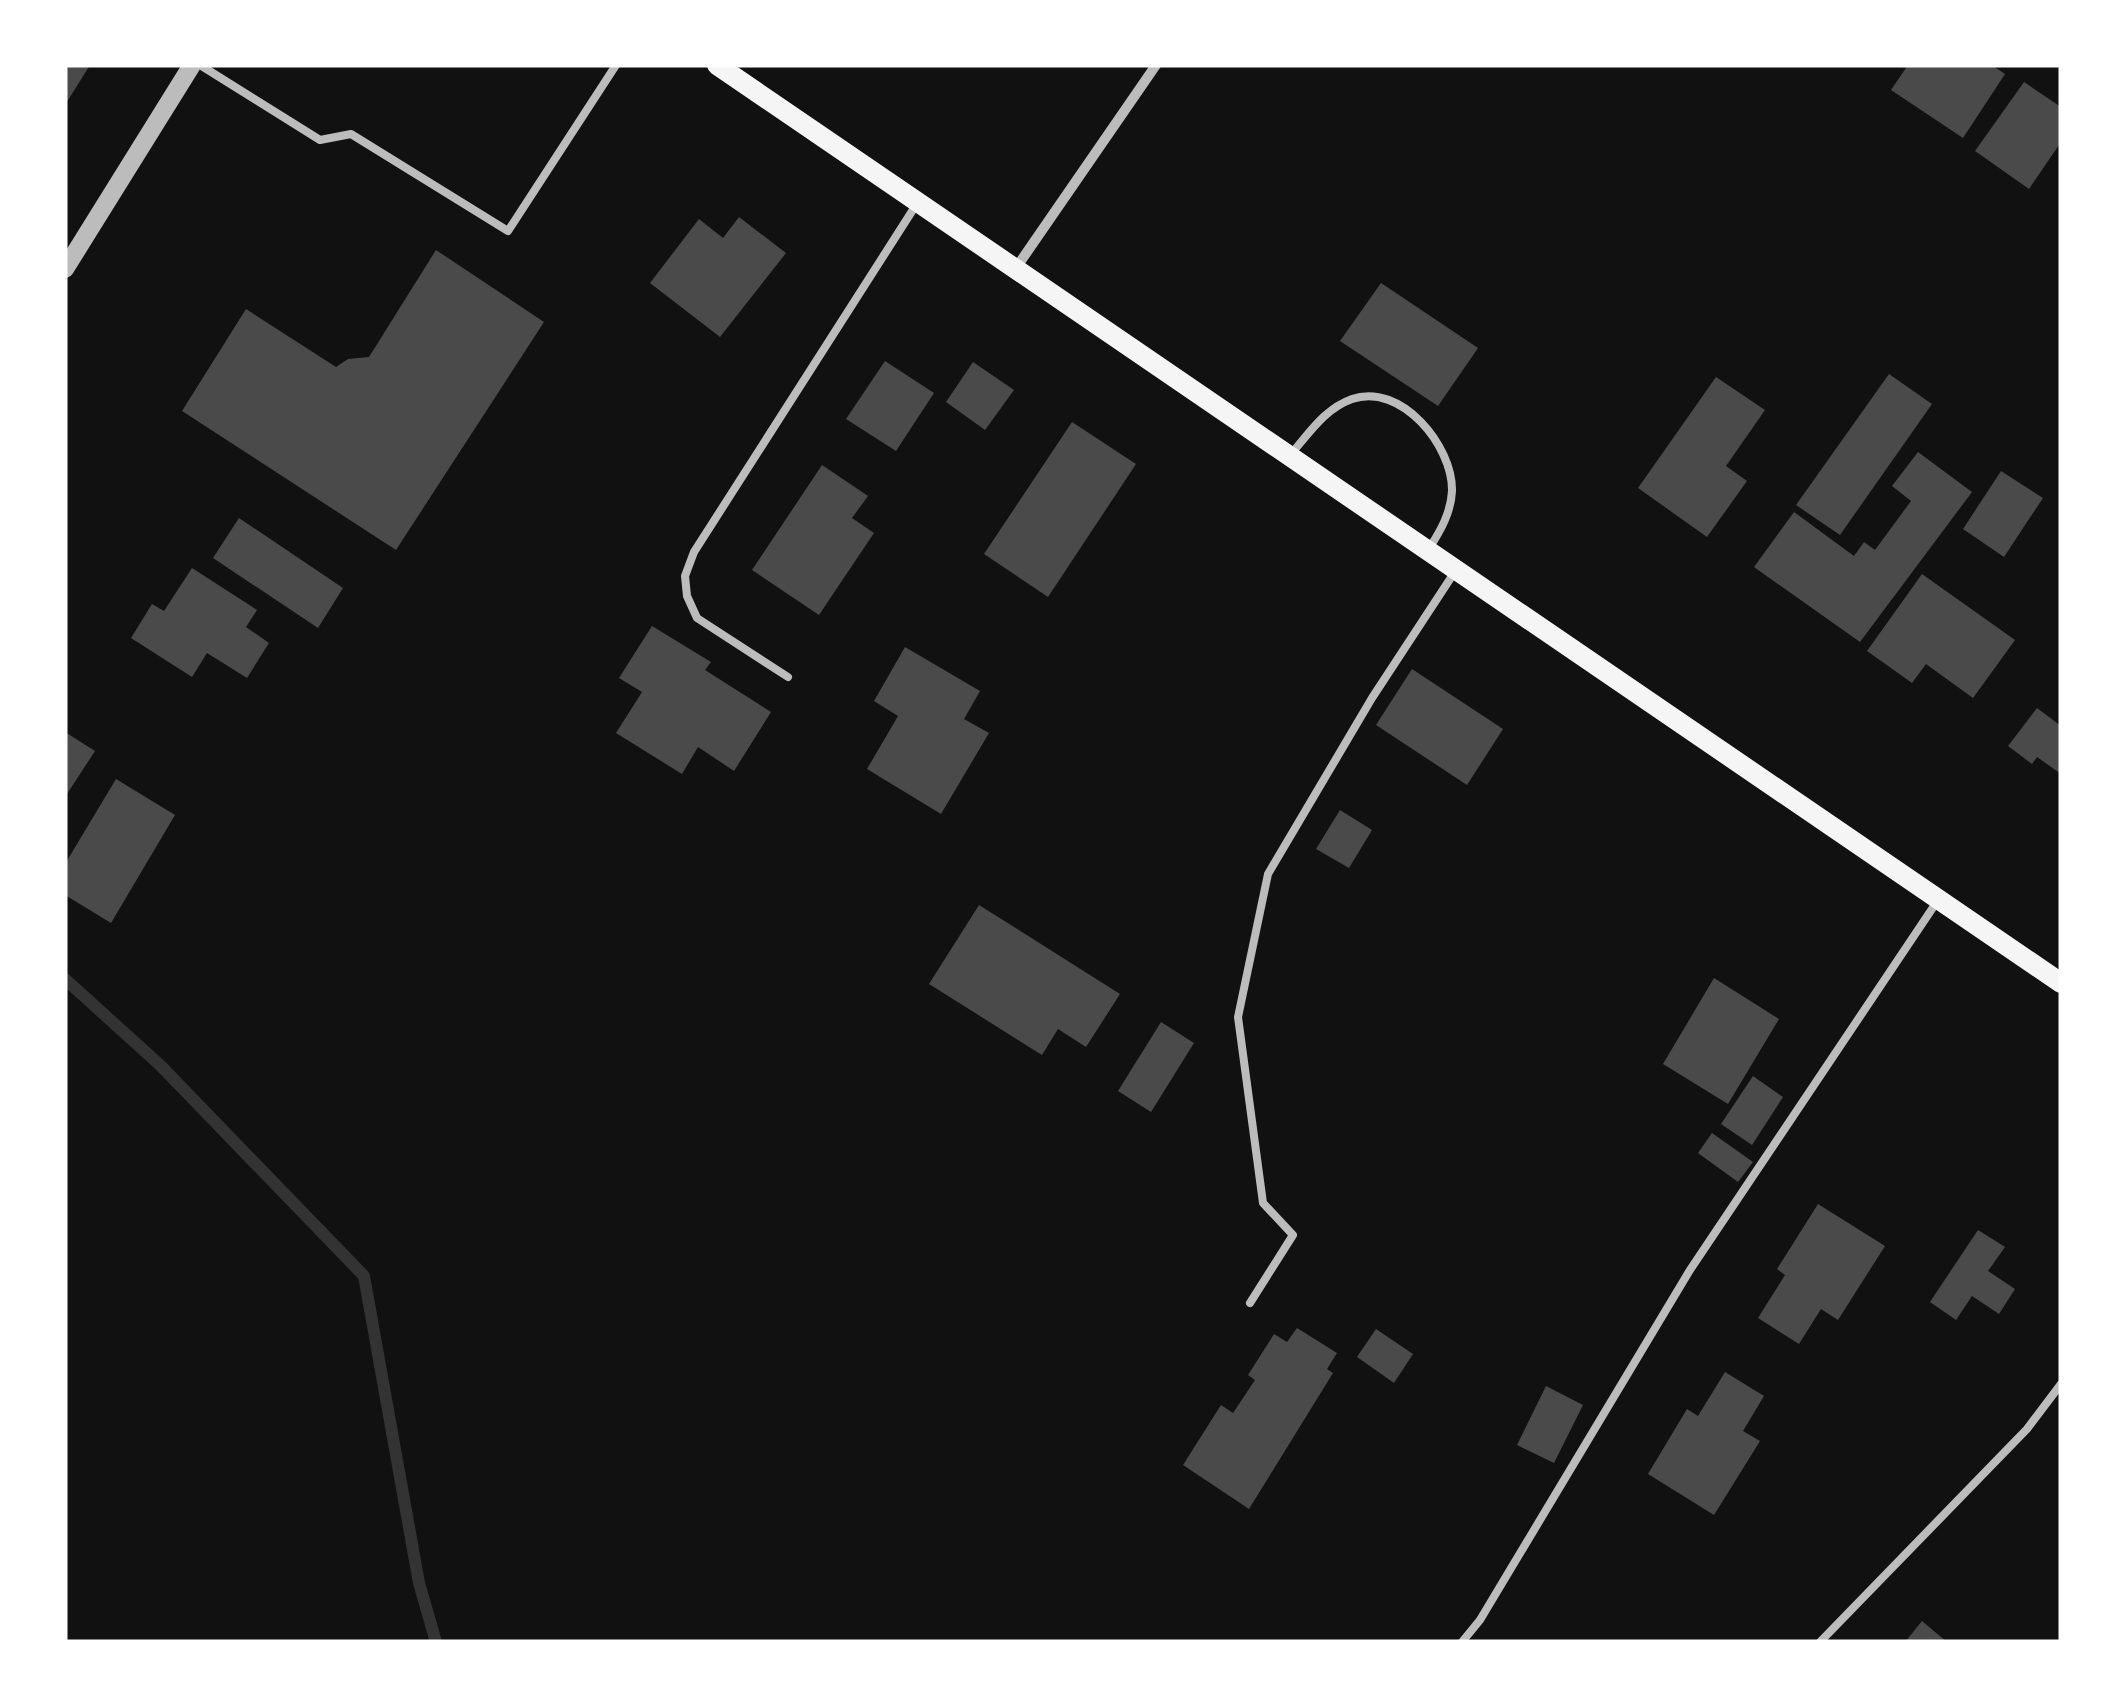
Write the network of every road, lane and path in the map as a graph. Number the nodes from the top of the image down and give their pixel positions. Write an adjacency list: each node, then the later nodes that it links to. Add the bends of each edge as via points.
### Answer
1 (196, 65): 2 (lane, via 320,140 352,134 508,232); 7 (street)
2 (616, 65)
3 (717, 65): 5 (main road)
4 (1156, 65): 6 (street)
5 (918, 201): 6 (main road); 11 (lane, via 694,552 685,576 697,618)
6 (1016, 268): 8 (main road)
7 (65, 269)
8 (1290, 455): 9 (main road); 9 (lane, via 1326,414 1350,400 1376,397 1403,408 1441,448 1451,478 1447,517)
9 (1428, 550): 10 (main road)
10 (1456, 569): 12 (main road); 14 (lane, via 1268,874 1238,1017 1263,1203 1293,1235)
11 (788, 678)
12 (1939, 899): 13 (main road); 16 (lane, via 1690,1270)
13 (2061, 983)
14 (1250, 1303)
15 (2061, 1384): 17 (lane, via 2027,1429)
16 (1462, 1642)
17 (1820, 1642)

